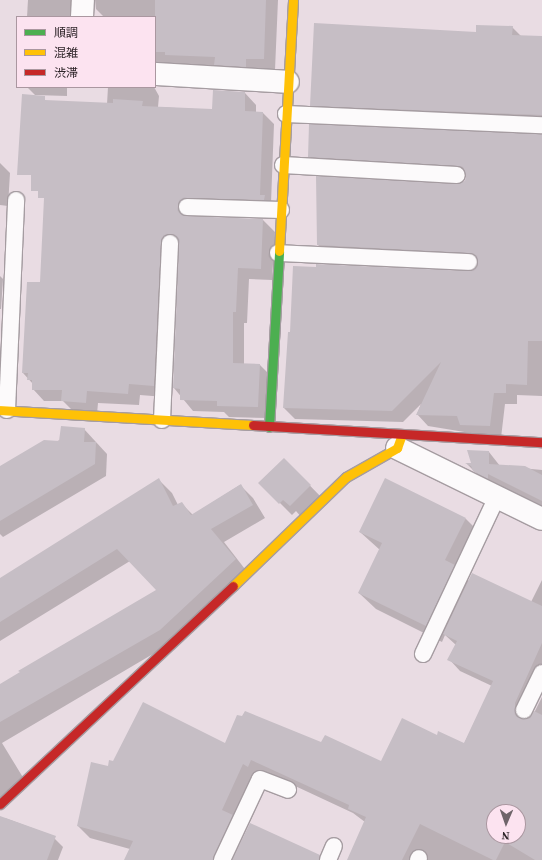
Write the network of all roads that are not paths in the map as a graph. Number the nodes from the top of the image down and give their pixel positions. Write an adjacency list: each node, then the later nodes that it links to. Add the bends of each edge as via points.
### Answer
1 (83, 0): 3 (street)
2 (293, 0): 5 (street)
3 (82, 16)
4 (156, 74): 5 (street)
5 (288, 82): 6 (street)
6 (286, 114): 7 (lane); 8 (street)
7 (542, 125)
8 (284, 165): 9 (lane); 12 (street)
9 (457, 175)
10 (16, 200): 16 (lane)
11 (187, 207): 12 (lane)
12 (281, 210): 14 (street)
13 (170, 244): 17 (lane)
14 (278, 253): 15 (lane); 18 (street)
15 (469, 262)
16 (4, 410): 17 (street)
17 (162, 420): 18 (street)
18 (269, 428): 19 (street)
19 (400, 441): 20 (street); 21 (street); 27 (street, via 346,477)
20 (542, 442)
21 (496, 499): 22 (street); 23 (lane)
22 (542, 519)
23 (423, 654)
24 (542, 673): 25 (lane)
25 (524, 710)
26 (288, 790): 28 (lane, via 260,779)
27 (0, 804)
28 (222, 860)

